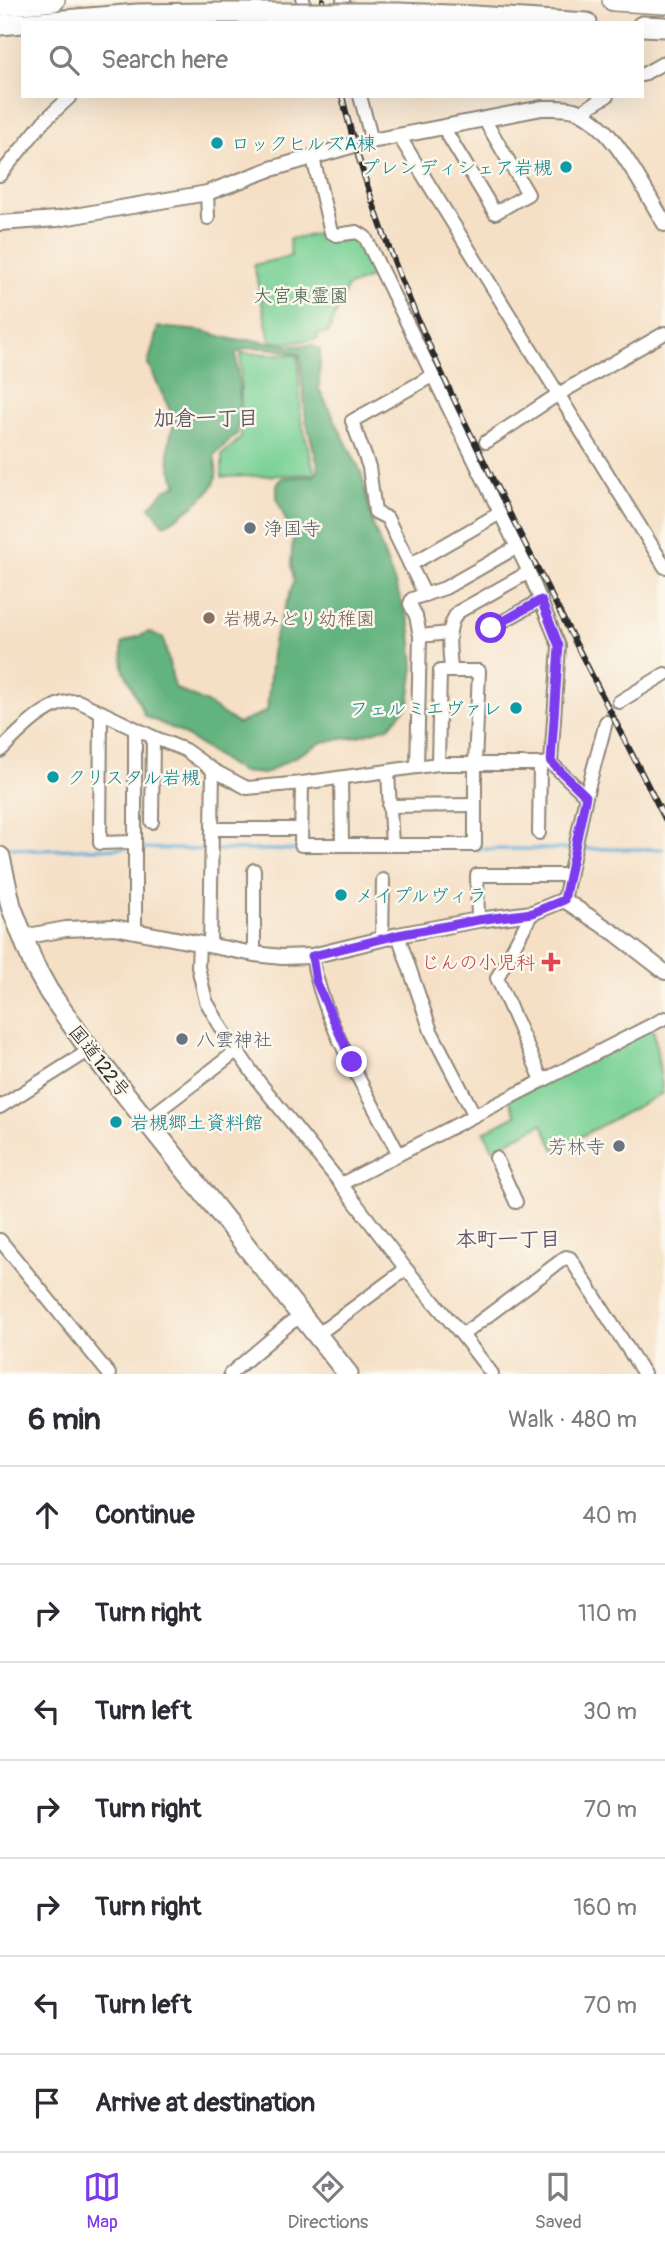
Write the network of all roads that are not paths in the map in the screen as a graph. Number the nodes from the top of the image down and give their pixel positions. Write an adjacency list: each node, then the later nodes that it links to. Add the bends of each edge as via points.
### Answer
1 (54, 0): 6 (highway)
2 (303, 0): 9 (street)
3 (343, 0): 10 (street)
4 (612, 0): 5 (highway)
5 (665, 3)
6 (0, 5)
7 (140, 18): 8 (highway); 11 (highway, bridge, via 209,13 398,13)
8 (71, 21)
9 (310, 21)
10 (346, 21)
11 (555, 21)
12 (21, 23): 13 (highway)
13 (0, 25)
14 (644, 26): 15 (highway)
15 (665, 27)
16 (665, 62): 17 (street)
17 (644, 74)
18 (69, 98): 28 (street)
19 (361, 98): 26 (street)
20 (580, 98): 22 (street)
21 (604, 98): 22 (street)
22 (583, 110): 23 (street, via 541,108); 32 (street, via 611,137)
23 (484, 119): 24 (street); 24 (street, via 528,194 495,213)
24 (443, 128): 25 (street)
25 (399, 136): 26 (street); 35 (street)
26 (372, 141): 27 (street)
27 (313, 158): 29 (street); 34 (street, via 331,232 357,232 365,237)
28 (0, 175)
29 (206, 193): 30 (street); 31 (street, via 57,219)
30 (208, 218)
31 (0, 223)
32 (665, 224)
33 (665, 333): 35 (street)
34 (432, 376): 37 (street); 39 (street, via 352,421 369,467 375,512 387,518)
35 (557, 395): 36 (street); 40 (street)
36 (486, 442)
37 (500, 513): 38 (street); 39 (street)
38 (517, 547): 41 (street); 42 (street)
39 (411, 565): 42 (street)
40 (665, 567)
41 (528, 572): 43 (street); 45 (street, via 458,612)
42 (425, 595): 46 (street, via 410,604)
43 (541, 600): 44 (street); 56 (street, via 559,646)
44 (491, 628)
45 (449, 633): 46 (street); 47 (street)
46 (420, 636): 48 (street)
47 (445, 670): 48 (street); 57 (street); 58 (street, via 479,671)
48 (419, 671): 59 (street)
49 (665, 674): 50 (street)
50 (619, 702)
51 (101, 712): 53 (street); 55 (street, via 68,700 32,719); 71 (street, via 100,843)
52 (606, 722): 64 (street)
53 (135, 729): 54 (street); 71 (street)
54 (153, 737): 60 (street, via 185,750); 67 (street)
55 (0, 751)
56 (546, 763): 58 (street); 64 (street); 70 (street)
57 (438, 764): 58 (street); 59 (street)
58 (475, 764): 65 (street)
59 (417, 768): 61 (street)
60 (213, 769): 63 (street, via 247,788); 68 (street)
61 (388, 772): 62 (street); 66 (street)
62 (341, 778): 63 (street); 72 (street)
63 (302, 783): 69 (street)
64 (586, 796): 76 (street)
65 (475, 805): 66 (street); 73 (street, via 475,845)
66 (390, 806): 73 (street)
67 (152, 822)
68 (212, 829): 69 (street); 86 (street)
69 (301, 830): 72 (street, via 301,845)
70 (539, 833)
71 (135, 842): 82 (street)
72 (342, 845): 73 (street)
73 (392, 845)
74 (0, 857): 79 (highway, 国道122号)
75 (254, 870): 87 (street)
76 (569, 875): 78 (street); 81 (street, via 477,875)
77 (383, 880): 85 (street)
78 (564, 900): 80 (street); 89 (street)
79 (6, 908): 84 (highway, 国道122号)
80 (532, 913): 81 (street); 93 (street, via 497,978)
81 (478, 920): 83 (street)
82 (135, 930): 84 (street, via 99,926); 86 (street)
83 (398, 935): 85 (street); 95 (street, via 431,1031)
84 (23, 937): 91 (highway, 国道122号, via 49,992)
85 (382, 939): 88 (street)
86 (204, 944): 87 (street); 92 (street, via 198,967 206,1001)
87 (254, 954): 88 (street)
88 (312, 956): 97 (street, via 316,981 337,1034)
89 (665, 972)
90 (665, 1018): 93 (street)
91 (90, 1050): 94 (street); 96 (highway, 国道122号)
92 (238, 1050): 96 (street); 99 (street)
93 (542, 1080): 95 (street)
94 (0, 1107)
95 (474, 1114): 97 (street)
96 (146, 1120): 103 (highway, 国道122号)
97 (398, 1153): 99 (street)
98 (496, 1158): 100 (street)
99 (341, 1184): 102 (street)
100 (516, 1202)
101 (0, 1240): 106 (street)
102 (406, 1269): 104 (street); 105 (street)
103 (302, 1317): 104 (highway, 国道122号); 107 (street)
104 (317, 1335): 108 (highway, 国道122号)
105 (462, 1335): 109 (street); 110 (street, via 566,1257)
106 (109, 1374)
107 (230, 1374)
108 (348, 1374)
109 (492, 1374)
110 (643, 1374)

